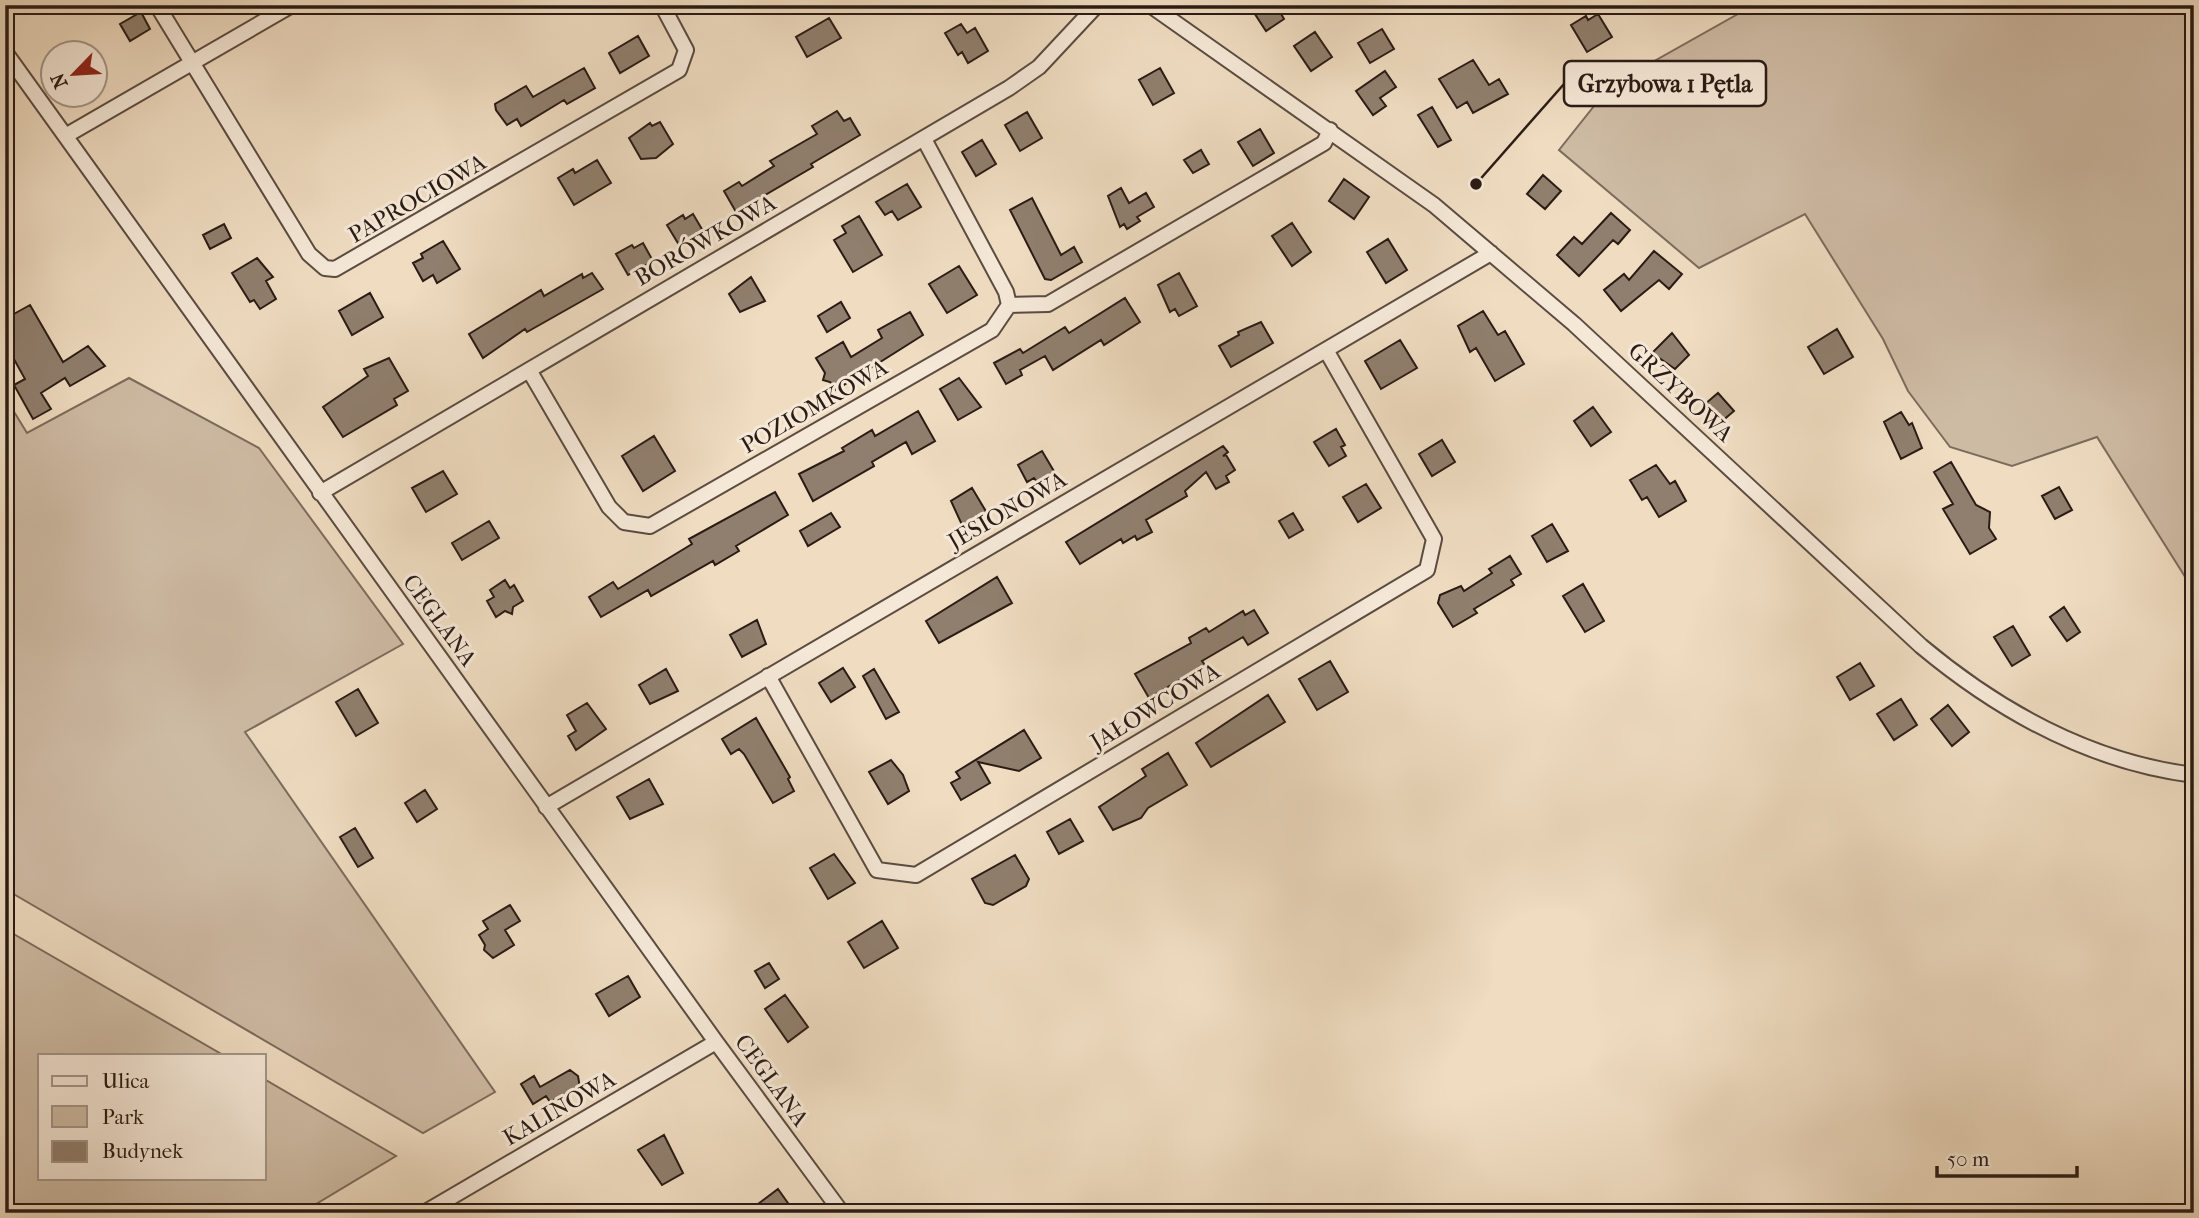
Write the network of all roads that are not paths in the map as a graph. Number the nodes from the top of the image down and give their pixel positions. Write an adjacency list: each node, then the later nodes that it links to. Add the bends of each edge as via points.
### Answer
1 (157, 5): 7 (street)
2 (292, 5): 7 (street)
3 (662, 5): 7 (street, PAPROCIOWA, via 685,50 679,70 335,269 325,268 309,254)
4 (1097, 5): 10 (street, BORÓWKOWA, via 1039,66)
5 (1150, 5): 8 (street, GRZYBOWA)
6 (5, 52): 9 (street, CEGLANA)
7 (192, 62): 9 (street)
8 (1330, 130): 11 (street, GRZYBOWA); 12 (street, via 1324,143 1048,304)
9 (67, 135): 15 (street, CEGLANA)
10 (923, 139): 12 (street, via 999,274); 14 (street, BORÓWKOWA)
11 (1491, 253): 13 (street, JESIONOWA); 17 (street, GRZYBOWA, via 1631,376 1921,646 1981,695 2081,745 2156,770)
12 (1009, 305): 14 (street, POZIOMKOWA, via 992,330 650,526 624,522 609,508)
13 (1326, 350): 16 (street, JESIONOWA); 16 (street, JAŁOWCOWA, via 1434,539 1427,570 916,876 877,870)
14 (529, 370): 15 (street, BORÓWKOWA)
15 (320, 493): 18 (street, CEGLANA)
16 (768, 676): 18 (street, JESIONOWA)
17 (2194, 775)
18 (547, 807): 19 (street, CEGLANA)
19 (716, 1042): 20 (street, KALINOWA); 21 (street, CEGLANA)
20 (424, 1213)
21 (842, 1213)

